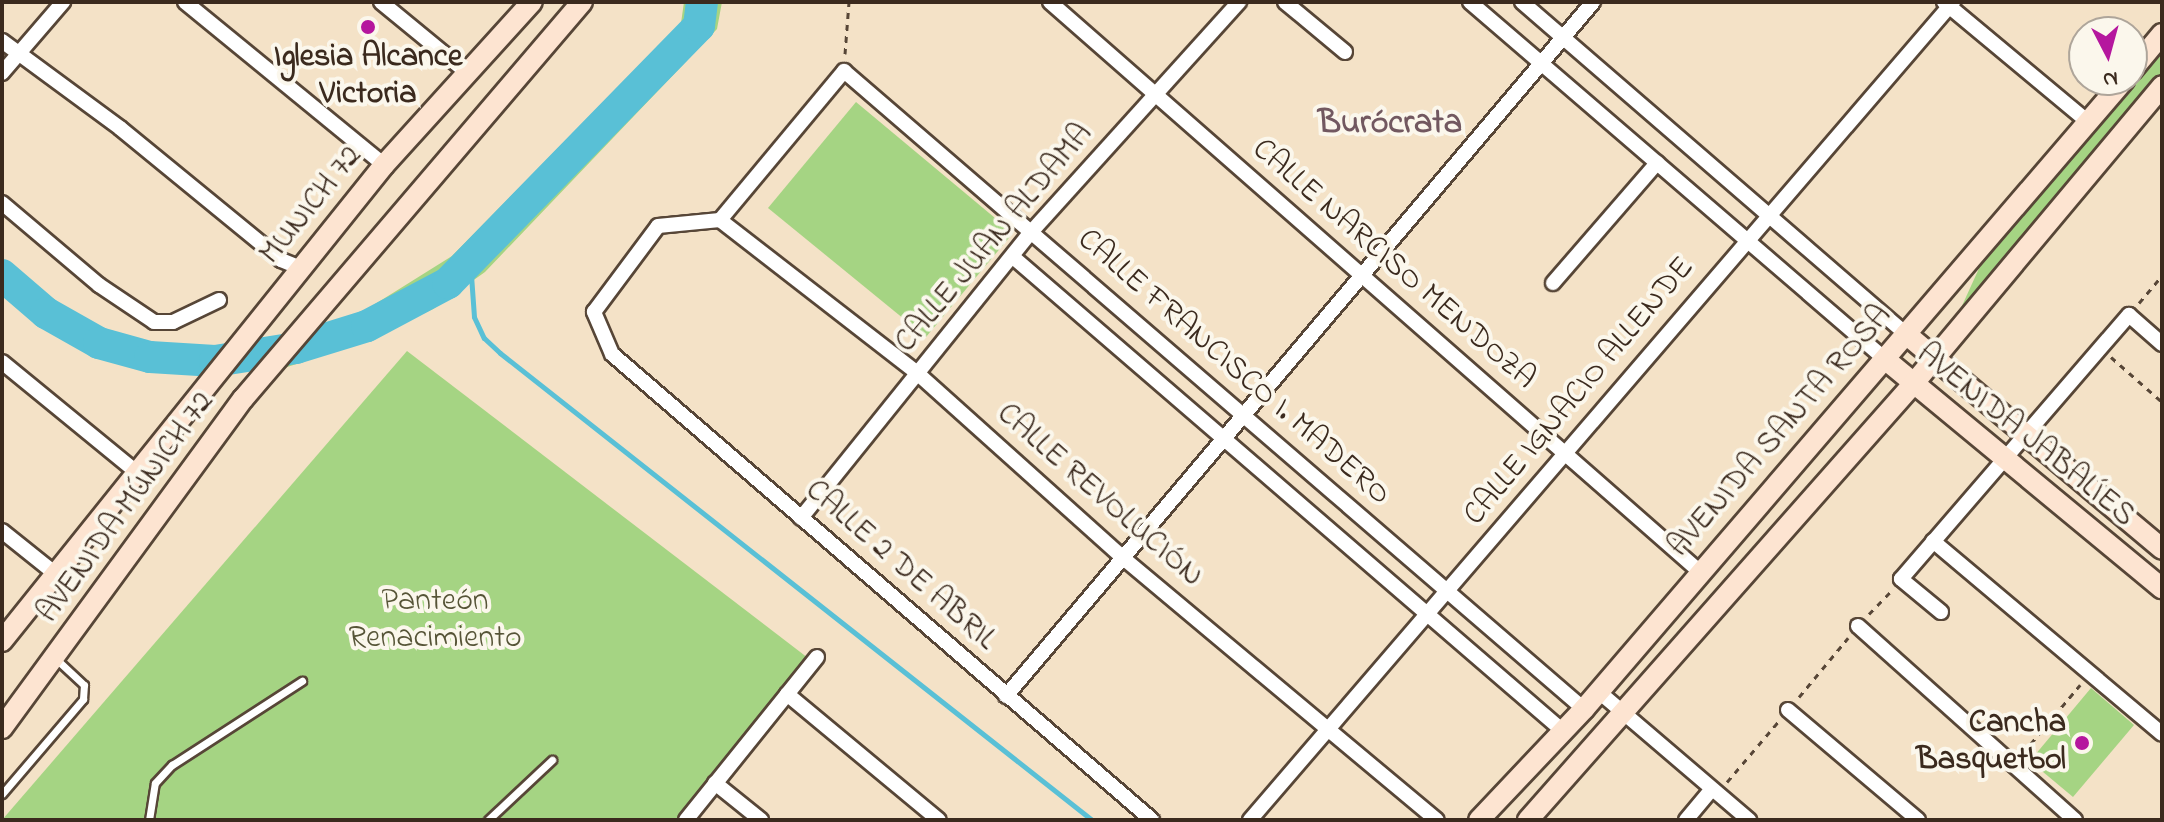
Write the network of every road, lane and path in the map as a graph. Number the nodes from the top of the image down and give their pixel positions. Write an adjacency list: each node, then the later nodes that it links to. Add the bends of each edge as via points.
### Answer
1 (63, 2): 19 (street)
2 (185, 2): 29 (street)
3 (381, 2): 21 (street)
4 (532, 2): 21 (main road, MUNICH 72)
5 (582, 2): 73 (main road, AVENIDA MÚNICH 72, via 243,399)
6 (849, 2): 22 (path)
7 (1050, 2): 25 (street, CALLE NARCISO MENDOZA)
8 (1239, 2): 25 (street, CALLE JUAN ALDAMA)
9 (1285, 2): 18 (street)
10 (1470, 2): 20 (street)
11 (1522, 2): 15 (street)
12 (1593, 2): 15 (street)
13 (1949, 4): 27 (street); 31 (street, CALLE IGNACIO ALLENDE)
14 (2162, 34): 17 (main road)
15 (1564, 37): 20 (street); 31 (street)
16 (2, 41): 19 (street)
17 (2148, 51)
18 (1345, 52)
19 (17, 53): 23 (street); 36 (street, via 120,128 281,260)
20 (1541, 61): 28 (street); 38 (street)
21 (465, 71): 29 (main road, MUNICH 72)
22 (844, 71): 32 (street); 33 (street, CALLE FRANCISCO I. MADERO)
23 (2, 73)
24 (2162, 86): 45 (main road)
25 (1155, 95): 33 (street, CALLE JUAN ALDAMA); 38 (street, CALLE NARCISO MENDOZA)
26 (2110, 96): 27 (main road, AVENIDA SANTA ROSA)
27 (2088, 122): 42 (main road, AVENIDA SANTA ROSA)
28 (1657, 163): 34 (street); 39 (street)
29 (384, 165): 36 (main road, MUNICH 72)
30 (2, 203): 40 (street, via 99,285 154,322 173,322)
31 (1771, 216): 34 (street, CALLE IGNACIO ALLENDE); 42 (street)
32 (720, 220): 48 (street, CALLE REVOLUCIÓN); 58 (street, CALLE 2 DE ABRIL, via 658,226 594,312 612,354)
33 (1032, 231): 35 (street, CALLE JUAN ALDAMA); 51 (street, CALLE FRANCISCO I. MADERO)
34 (1747, 239): 46 (street); 55 (street, CALLE IGNACIO ALLENDE)
35 (1013, 257): 48 (street, CALLE JUAN ALDAMA); 54 (street, CALLE FRANCISCO I. MADERO)
36 (301, 268): 52 (main road, MUNICH 72)
37 (2162, 276): 41 (path)
38 (1361, 277): 51 (street); 55 (street, CALLE NARCISO MENDOZA)
39 (1553, 283)
40 (219, 300)
41 (2129, 315): 43 (street); 44 (street)
42 (1906, 334): 45 (main road, AVENIDA JABALÍES); 46 (main road, AVENIDA SANTA ROSA)
43 (2162, 344)
44 (2101, 348): 50 (path); 53 (street)
45 (1935, 359): 49 (main road); 53 (main road, AVENIDA JABALÍES)
46 (1886, 360): 49 (main road, AVENIDA JABALÍES); 63 (main road, AVENIDA SANTA ROSA)
47 (2, 362): 57 (street)
48 (917, 373): 58 (street, CALLE JUAN ALDAMA); 62 (street, CALLE REVOLUCIÓN)
49 (1914, 383): 56 (main road, AVENIDA JABALÍES); 81 (main road)
50 (2162, 402)
51 (1241, 417): 54 (street); 67 (street, CALLE FRANCISCO I. MADERO)
52 (177, 418): 57 (main road, AVENIDA MÚNICH 72)
53 (2029, 434): 56 (street); 61 (main road, AVENIDA JABALÍES)
54 (1220, 440): 62 (street); 69 (street, CALLE FRANCISCO I. MADERO)
55 (1565, 450): 63 (street, CALLE NARCISO MENDOZA); 67 (street, CALLE IGNACIO ALLENDE)
56 (2005, 457): 60 (street); 66 (main road, AVENIDA JABALÍES)
57 (139, 474): 64 (main road, AVENIDA MÚNICH 72)
58 (801, 518): 78 (street, CALLE 2 DE ABRIL)
59 (2, 531): 64 (street)
60 (1933, 541): 65 (street); 74 (street)
61 (2162, 549)
62 (1122, 557): 78 (street); 83 (street, CALLE REVOLUCIÓN)
63 (1699, 571): 76 (main road, AVENIDA SANTA ROSA)
64 (57, 575): 71 (main road, AVENIDA MÚNICH 72)
65 (1901, 579): 68 (street); 70 (path)
66 (2162, 588)
67 (1449, 591): 69 (street, CALLE IGNACIO ALLENDE); 79 (street, CALLE FRANCISCO I. MADERO)
68 (1941, 612)
69 (1427, 614): 83 (street, CALLE IGNACIO ALLENDE); 84 (street, CALLE FRANCISCO I. MADERO)
70 (1858, 626): 87 (street)
71 (2, 641)
72 (817, 657): 77 (street)
73 (54, 658): 82 (main road, AVENIDA MÚNICH 72); 90 (lane, via 84,685 83,699)
74 (2090, 673): 85 (street); 87 (path)
75 (302, 681): 91 (lane, via 172,765 155,783)
76 (1598, 691): 79 (main road, AVENIDA SANTA ROSA); 81 (street)
77 (787, 694): 88 (street); 95 (street)
78 (1006, 696): 96 (street, CALLE 2 DE ABRIL)
79 (1584, 709): 84 (main road, AVENIDA SANTA ROSA)
80 (1788, 710): 103 (street)
81 (1625, 715): 89 (street); 100 (main road)
82 (5, 718)
83 (1331, 728): 97 (street, CALLE IGNACIO ALLENDE); 98 (street, CALLE REVOLUCIÓN)
84 (1563, 731): 99 (main road, AVENIDA SANTA ROSA)
85 (2162, 734)
86 (552, 760): 92 (lane)
87 (2012, 765): 104 (street)
88 (715, 783): 93 (street); 94 (street)
89 (1712, 789): 101 (street); 102 (street)
90 (2, 794)
91 (149, 820)
92 (488, 820)
93 (686, 820)
94 (761, 820)
95 (939, 820)
96 (1152, 820)
97 (1250, 820)
98 (1437, 820)
99 (1479, 820)
100 (1528, 820)
101 (1686, 820)
102 (1749, 820)
103 (1918, 820)
104 (2075, 820)

